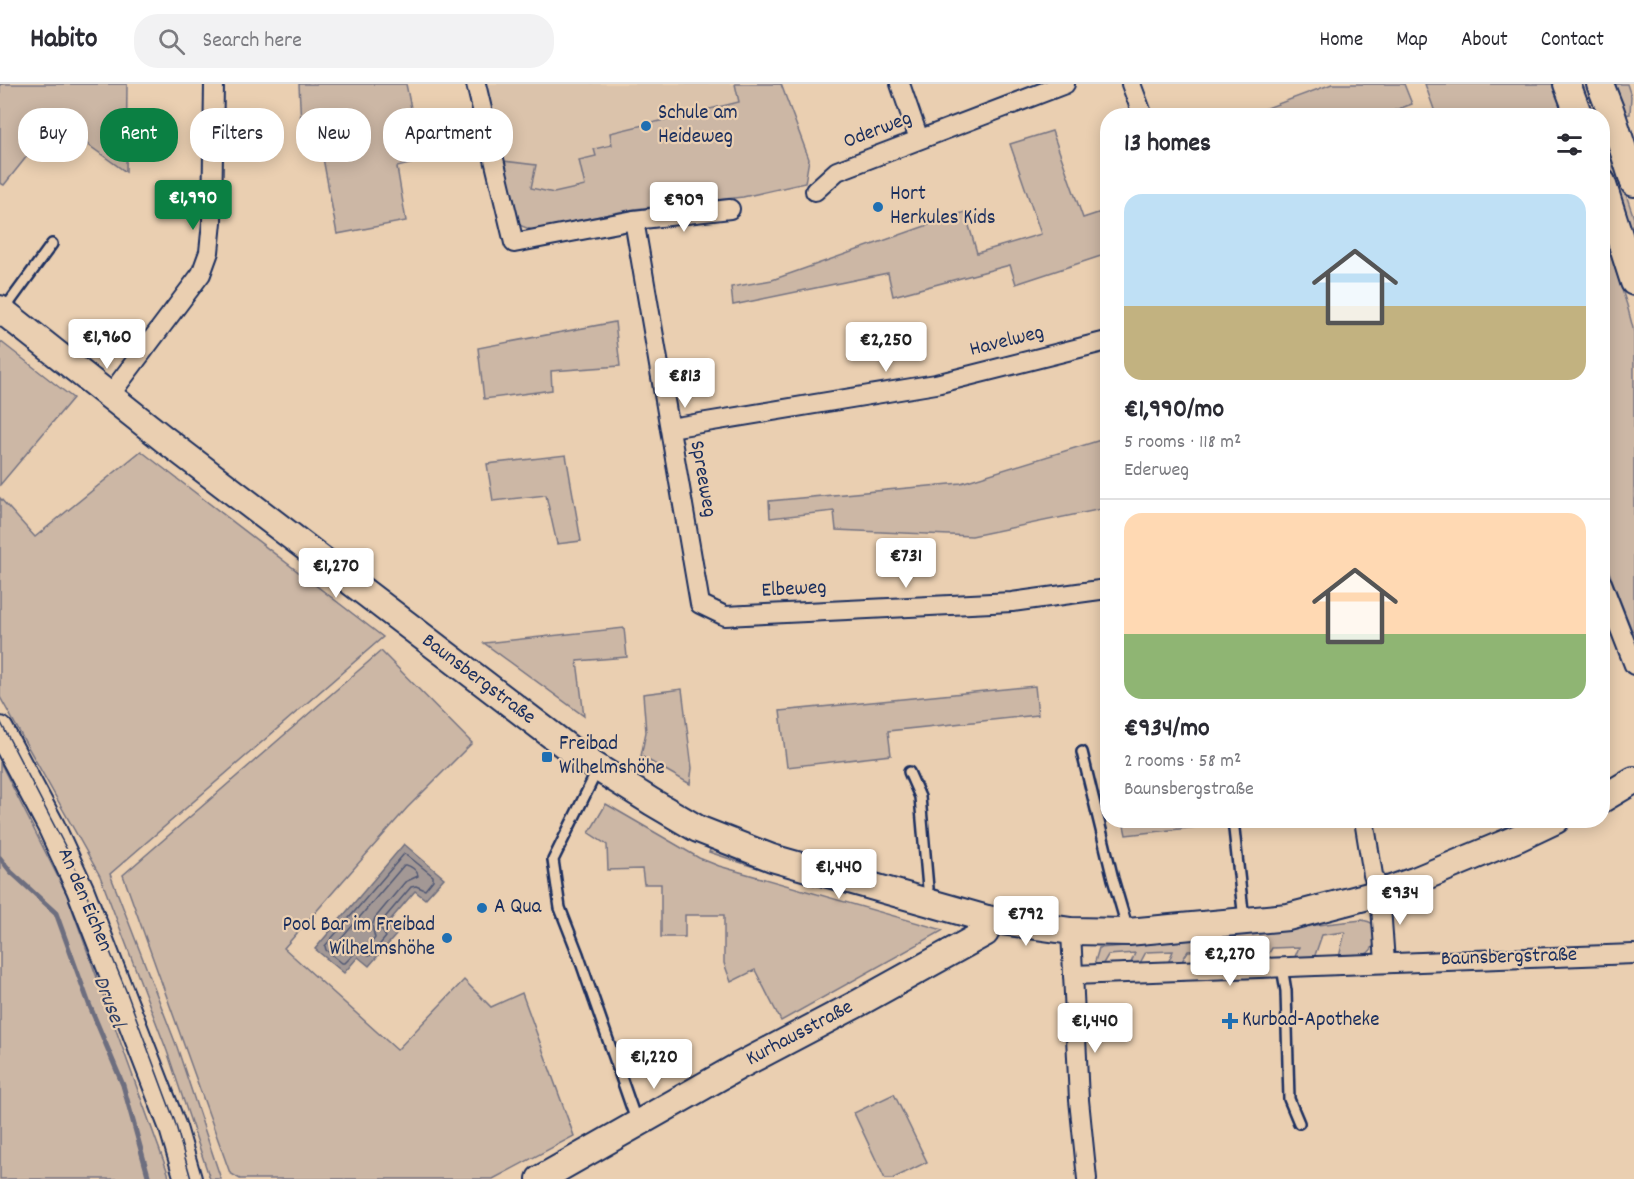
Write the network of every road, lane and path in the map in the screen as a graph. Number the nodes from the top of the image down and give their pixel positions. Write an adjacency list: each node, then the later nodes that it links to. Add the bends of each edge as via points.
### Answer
1 (214, 84): 22 (street, via 209,252 201,274)
2 (476, 84): 17 (street, via 514,243)
3 (900, 84): 12 (street)
4 (1065, 84): 12 (street, Oderweg)
5 (1131, 84): 8 (street)
6 (1567, 84): 9 (main road)
7 (1600, 84): 10 (main road)
8 (1140, 108)
9 (1577, 108)
10 (1610, 108)
11 (1610, 109): 13 (main road)
12 (919, 139): 14 (street, Oderweg, via 837,171)
13 (1634, 183)
14 (815, 191)
15 (1610, 207): 19 (main road)
16 (730, 209): 17 (street)
17 (634, 220): 23 (street, Spreeweg)
18 (52, 244): 20 (lane)
19 (1634, 282)
20 (1, 310): 22 (main road, Baunsbergstraße)
21 (1100, 343): 23 (street, Havelweg, via 936,384)
22 (110, 395): 30 (main road, Baunsbergstraße)
23 (670, 428): 25 (street, Spreeweg)
24 (1100, 590): 25 (street, Elbeweg, via 1012,602 725,616)
25 (700, 604)
26 (1610, 604): 27 (street)
27 (1634, 665)
28 (0, 730): 53 (main road, An den Eichen, via 80,889)
29 (1082, 752): 36 (lane)
30 (598, 769): 42 (main road, Baunsbergstraße, via 716,837 772,858); 52 (lane, via 553,860 560,908)
31 (909, 772): 42 (lane, via 920,797 928,888)
32 (1634, 780): 33 (main road)
33 (1610, 794)
34 (1634, 796): 35 (main road)
35 (1610, 798)
36 (1100, 826)
37 (1101, 828): 46 (lane)
38 (1234, 828): 44 (lane)
39 (1365, 828): 41 (street)
40 (1539, 828): 41 (main road, Baunsbergstraße)
41 (1380, 893): 44 (main road, Baunsbergstraße, via 1288,917); 48 (street)
42 (925, 902): 43 (main road, Baunsbergstraße)
43 (987, 919): 45 (main road, Baunsbergstraße); 52 (main road, Kurhausstraße, via 985,933)
44 (1244, 922): 46 (main road, Baunsbergstraße)
45 (1071, 931): 46 (main road, Baunsbergstraße); 50 (street)
46 (1128, 932)
47 (1634, 954): 48 (street, Baunsbergstraße)
48 (1385, 962): 49 (street, Baunsbergstraße)
49 (1282, 967): 50 (street, Baunsbergstraße); 51 (lane, via 1290,1099)
50 (1073, 975): 55 (street)
51 (1299, 1123)
52 (637, 1124): 54 (main road, Kurhausstraße)
53 (189, 1179)
54 (540, 1179)
55 (1087, 1179)

